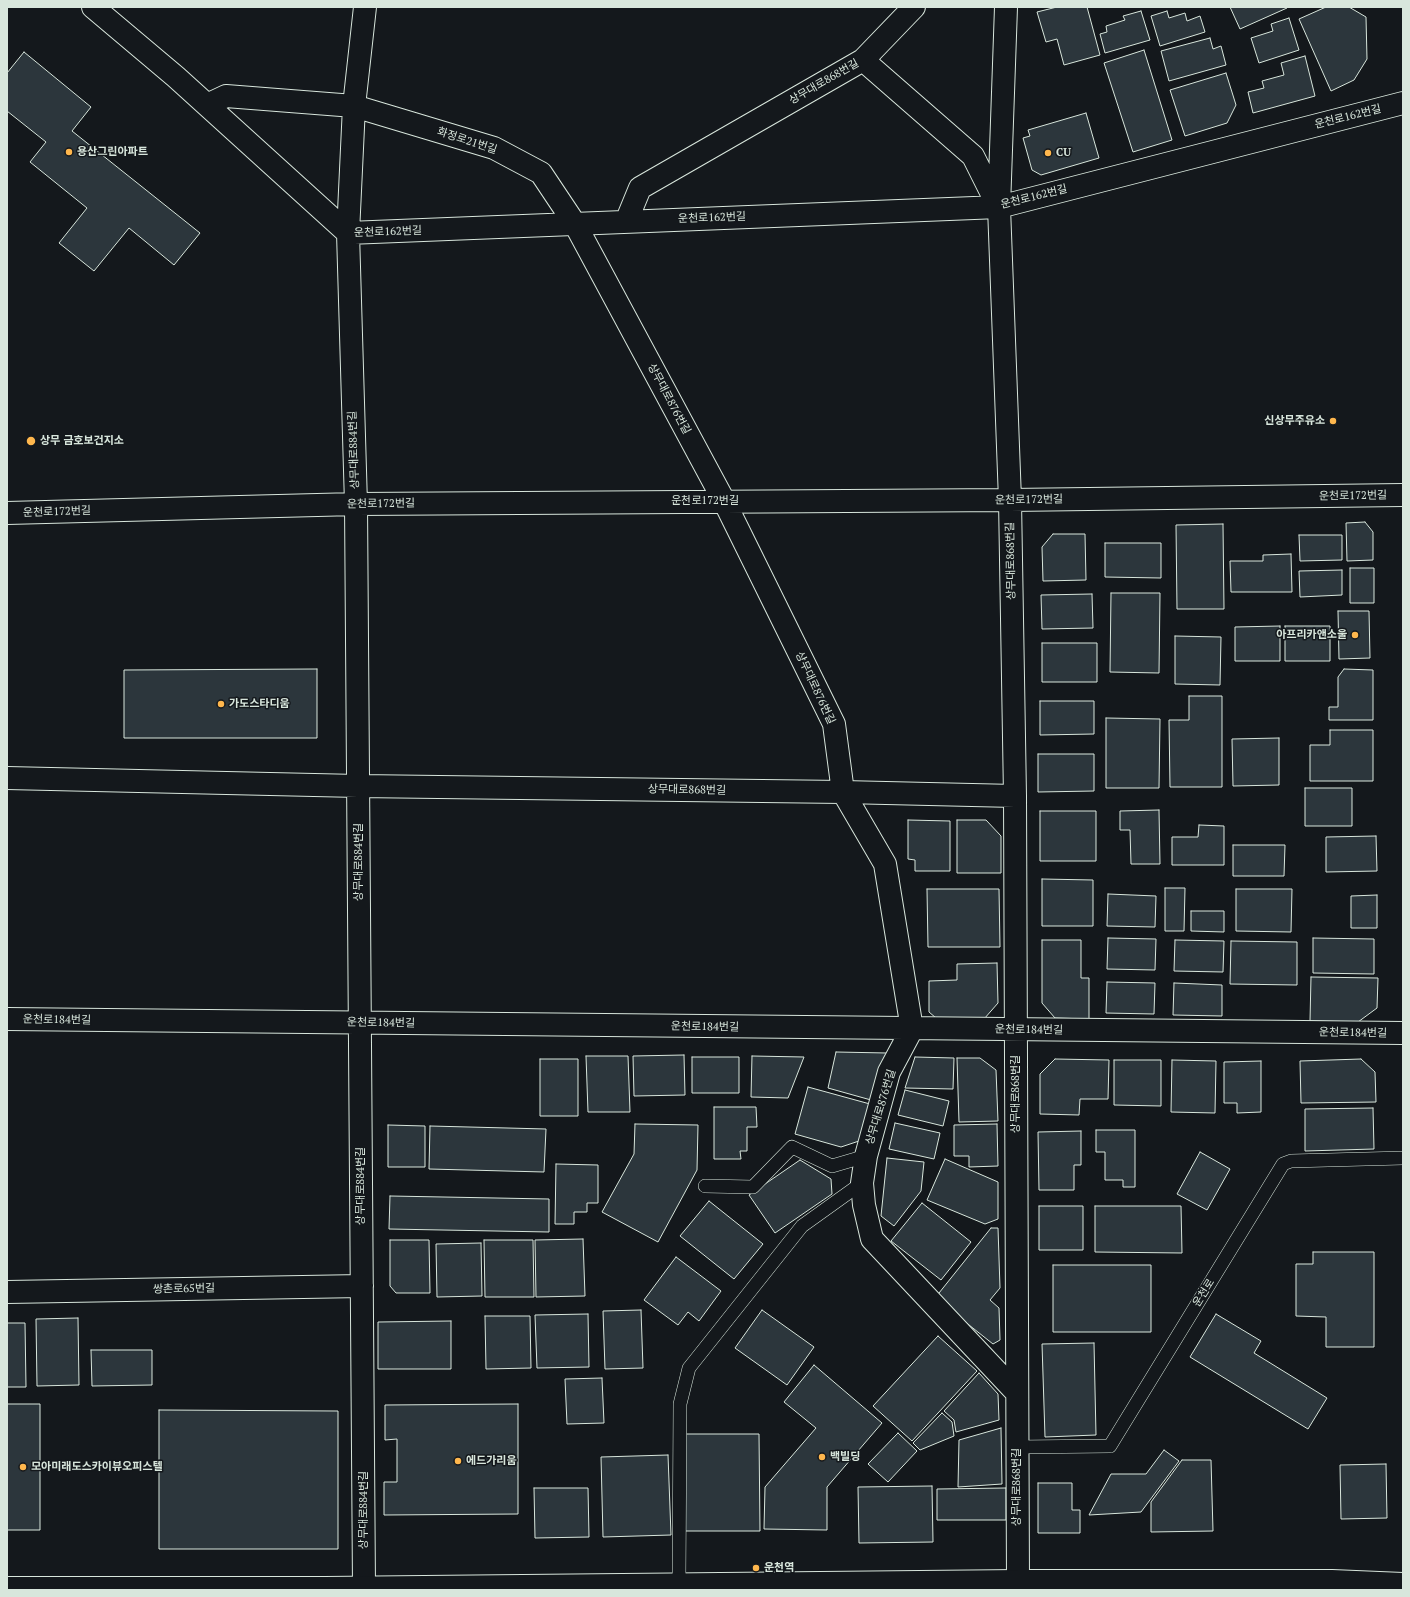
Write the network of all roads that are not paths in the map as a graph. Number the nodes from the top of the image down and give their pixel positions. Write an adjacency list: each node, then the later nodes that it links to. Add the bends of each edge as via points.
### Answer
1 (93, 7): 7 (street, 운천로162번길)
2 (365, 7): 8 (street)
3 (914, 7): 5 (street)
4 (1006, 7): 9 (street, 상무대로868번길)
5 (863, 60): 9 (street, 상무대로868번길, via 973,156); 10 (street, 상무대로868번길, via 640,188)
6 (1403, 103): 9 (street, 운천로162번길)
7 (207, 105): 8 (street, 화정로21번길, via 226,96); 12 (street, 운천로162번길)
8 (354, 106): 11 (street, 화정로21번길, via 494,148 541,173); 12 (street)
9 (999, 206): 10 (street, 운천로162번길); 14 (street, 상무대로868번길)
10 (626, 222): 11 (street, 운천로162번길)
11 (575, 224): 12 (street, 운천로162번길); 15 (street, 상무대로876번길)
12 (348, 233): 16 (street, 상무대로884번길)
13 (1403, 495): 14 (street, 운천로172번길)
14 (1010, 500): 15 (street, 운천로172번길); 21 (street, 상무대로868번길)
15 (724, 501): 16 (street, 운천로172번길); 20 (street, 상무대로876번길, via 834,724)
16 (356, 504): 17 (street, 운천로172번길); 19 (street, 상무대로884번길)
17 (7, 514)
18 (7, 778): 19 (street)
19 (358, 786): 20 (street, 상무대로868번길); 23 (street, 상무대로884번길)
20 (843, 792): 21 (street, 상무대로868번길); 24 (street, 상무대로876번길, via 886,864)
21 (1015, 796): 25 (street, 상무대로868번길)
22 (7, 1020): 23 (street, 운천로184번길)
23 (360, 1023): 24 (street, 운천로184번길); 31 (street, 상무대로884번길)
24 (912, 1029): 25 (street, 운천로184번길); 27 (street, 상무대로876번길, via 889,1072)
25 (1016, 1030): 26 (street, 운천로184번길); 33 (street, 상무대로868번길)
26 (1403, 1033)
27 (866, 1156): 29 (street, 상무대로876번길); 30 (lane, via 832,1166 792,1147 753,1187)
28 (1403, 1158): 34 (lane, 운천로, via 1291,1161 1282,1164 1110,1446)
29 (862, 1182): 33 (street, via 864,1205 872,1239); 36 (lane, via 802,1226 688,1368 680,1404)
30 (705, 1186)
31 (362, 1286): 32 (street, 쌍촌로65번길); 38 (street, 상무대로884번길)
32 (7, 1292)
33 (1017, 1393): 34 (street, 상무대로868번길)
34 (1017, 1447): 35 (street, 상무대로868번길)
35 (1018, 1581): 36 (street); 37 (street, via 1332,1581)
36 (679, 1584): 38 (street)
37 (1403, 1584)
38 (364, 1586): 39 (street)
39 (7, 1588)

